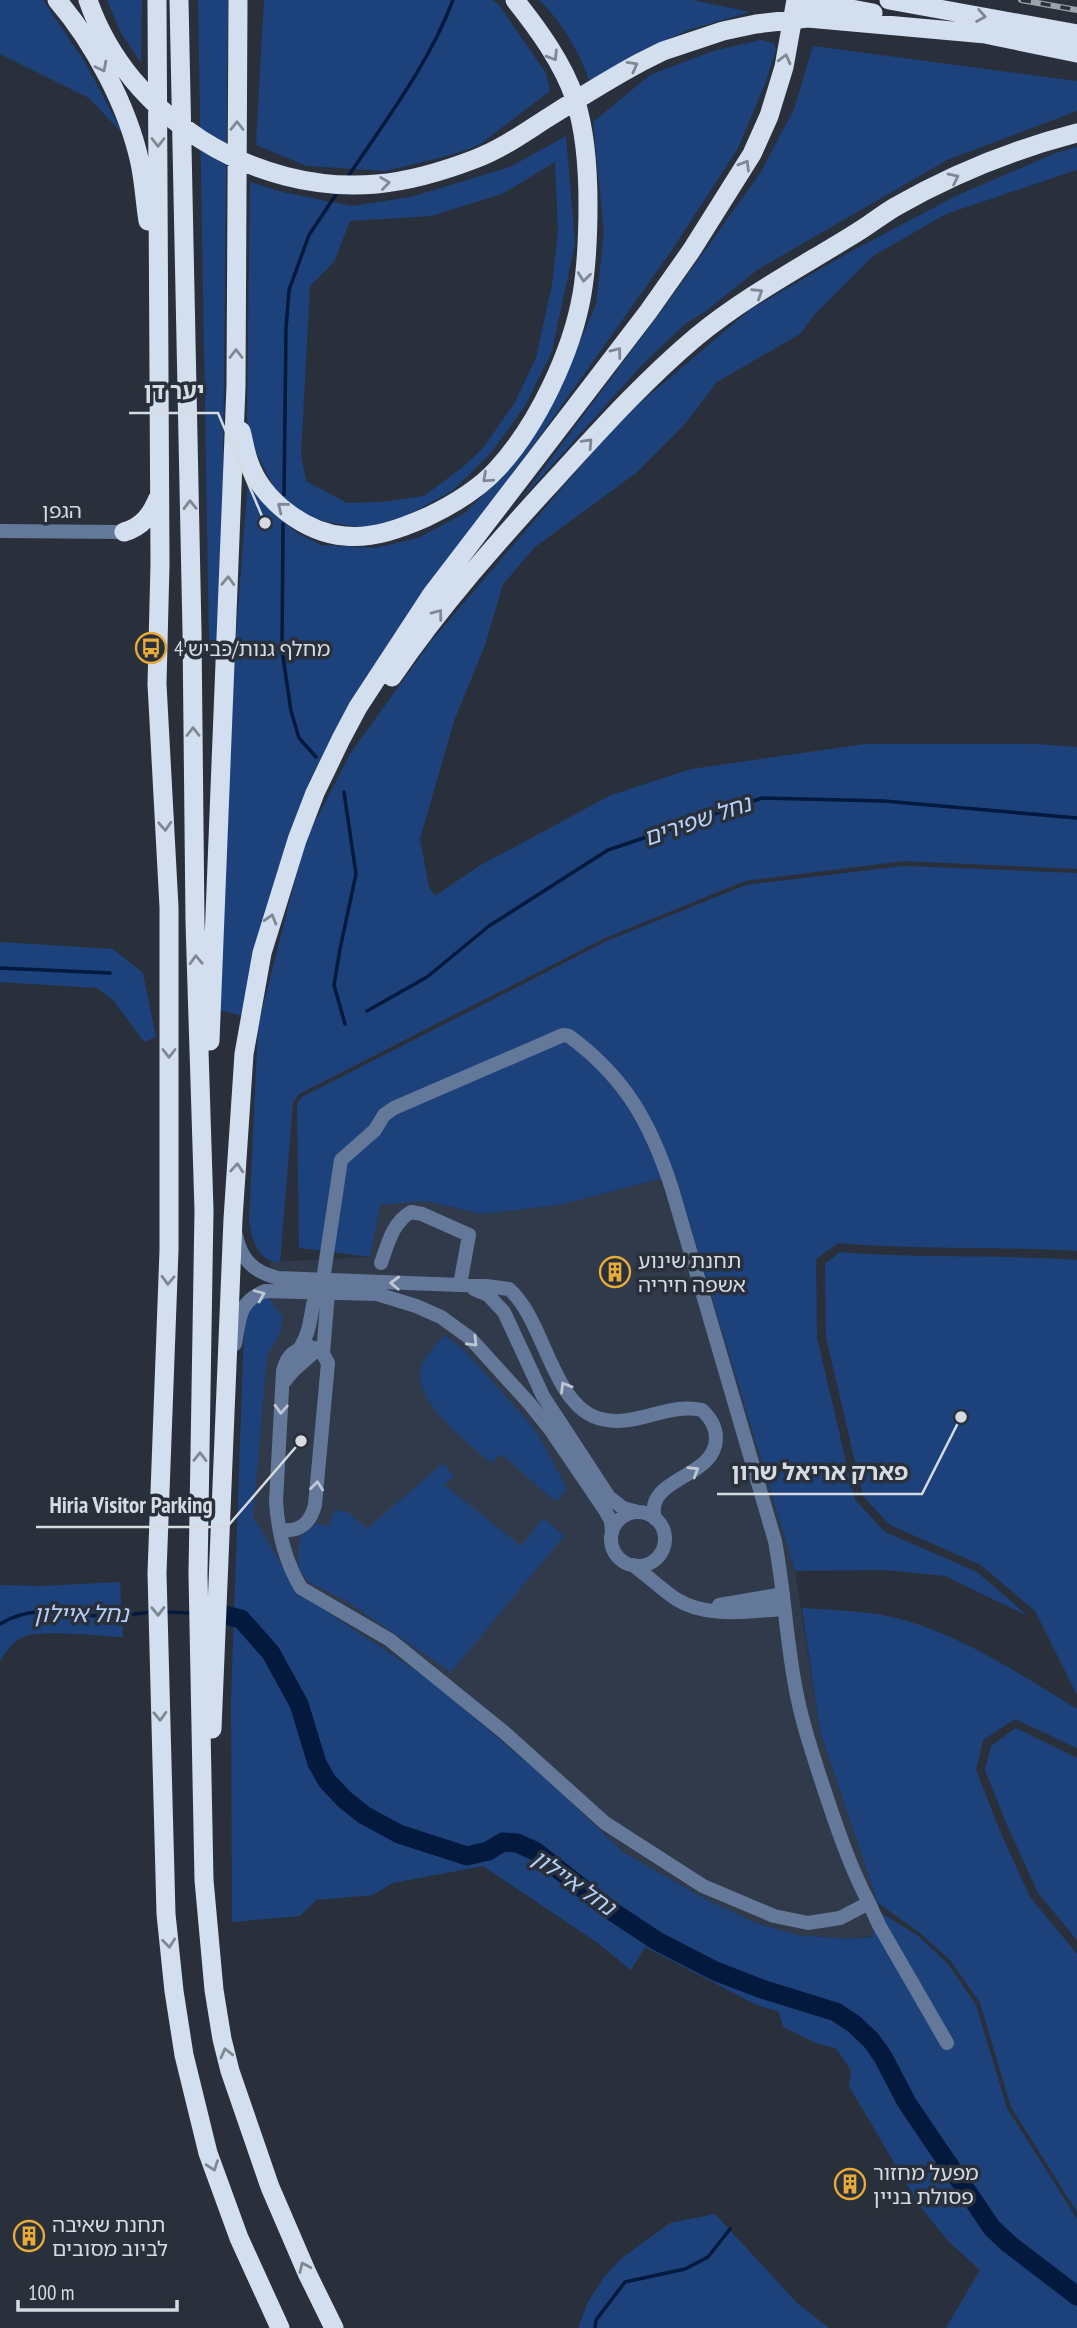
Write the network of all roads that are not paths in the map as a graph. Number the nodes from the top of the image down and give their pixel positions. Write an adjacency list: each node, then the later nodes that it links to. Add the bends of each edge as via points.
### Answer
1 (57, 0): 13 (highway, one-way to 13, via 99,61 139,161)
2 (88, 0): 9 (highway, one-way to 9, via 126,70 170,118 208,145 252,165 339,185 402,180 479,158 640,62 704,36 808,18)
3 (158, 0): 13 (highway, one-way to 13)
4 (179, 0): 20 (highway, one-way to 4)
5 (238, 0): 14 (highway, one-way to 5)
6 (515, 0): 14 (highway, one-way to 14, via 555,59 575,100 588,176 589,233 582,296 570,340 541,405 510,453 483,482 440,511 380,533 344,536 301,521 261,486 245,450)
7 (799, 0): 9 (highway); 19 (highway, one-way to 7, via 358,706 432,594 648,312 752,154 769,117)
8 (889, 0): 10 (highway, one-way to 10)
9 (986, 34): 11 (highway)
10 (1077, 34)
11 (1077, 53)
12 (1077, 133): 19 (highway, one-way to 12, via 397,670 504,534 628,400 696,337 895,207 966,173)
13 (159, 376): 15 (highway)
14 (236, 386): 20 (highway, one-way to 14)
15 (158, 497): 17 (highway, via 146,519); 18 (highway)
16 (0, 531): 17 (street, הגפן)
17 (124, 532): 18 (highway, via 144,541)
18 (160, 564): 40 (highway, one-way to 40, via 158,684 169,907 169,1250 157,1573 166,1914 184,2055 213,2166)
19 (316, 791): 21 (highway, one-way to 19, via 244,1054 254,991 270,923)
20 (204, 1210): 37 (highway, one-way to 20, via 198,1574)
21 (233, 1219): 24 (street, via 242,1255 256,1270); 27 (highway)
22 (381, 1263): 23 (street, via 402,1217 411,1212 422,1214 469,1235)
23 (462, 1285): 24 (street, one-way to 24); 29 (street, via 488,1295 504,1312 559,1423 609,1497); 30 (street, one-way to 23, via 654,1503 660,1493 704,1465 711,1455 716,1435 709,1417 690,1407 632,1420 598,1419 582,1410 569,1393 518,1297 509,1289)
24 (322, 1288): 25 (street, via 309,1335); 26 (street); 27 (street, one-way to 24, via 245,1303 265,1291); 32 (street, one-way to 32, via 377,1294 416,1306 457,1328 550,1429 606,1510); 35 (street, via 341,1160 376,1130 384,1115 554,1037 569,1036 600,1061 623,1089 652,1133 662,1158 775,1541)
25 (300, 1348): 26 (street); 28 (street, via 287,1359)
26 (322, 1349): 28 (street); 31 (street, one-way to 26, via 303,1526 312,1518 315,1506 328,1375)
27 (228, 1376): 37 (highway, via 220,1574)
28 (282, 1384): 31 (street, one-way to 31, via 276,1502)
29 (638, 1512): 30 (street); 32 (street, via 621,1518)
30 (655, 1519): 33 (street, via 664,1532)
31 (280, 1530): 38 (street, via 292,1574 301,1588 405,1651 605,1823 670,1866 703,1886 774,1916 808,1923 841,1918)
32 (612, 1533): 34 (street, via 616,1555)
33 (663, 1548): 34 (street, via 648,1564); 36 (street, via 659,1563 662,1584)
34 (633, 1565): 36 (street)
35 (784, 1602): 36 (street); 38 (street, via 810,1748 853,1872)
36 (685, 1604)
37 (207, 1648): 41 (highway, one-way to 37, via 270,2187 230,2071 214,1990 204,1880)
38 (869, 1903): 39 (street)
39 (947, 2043)
40 (279, 2328)
41 (334, 2328)

